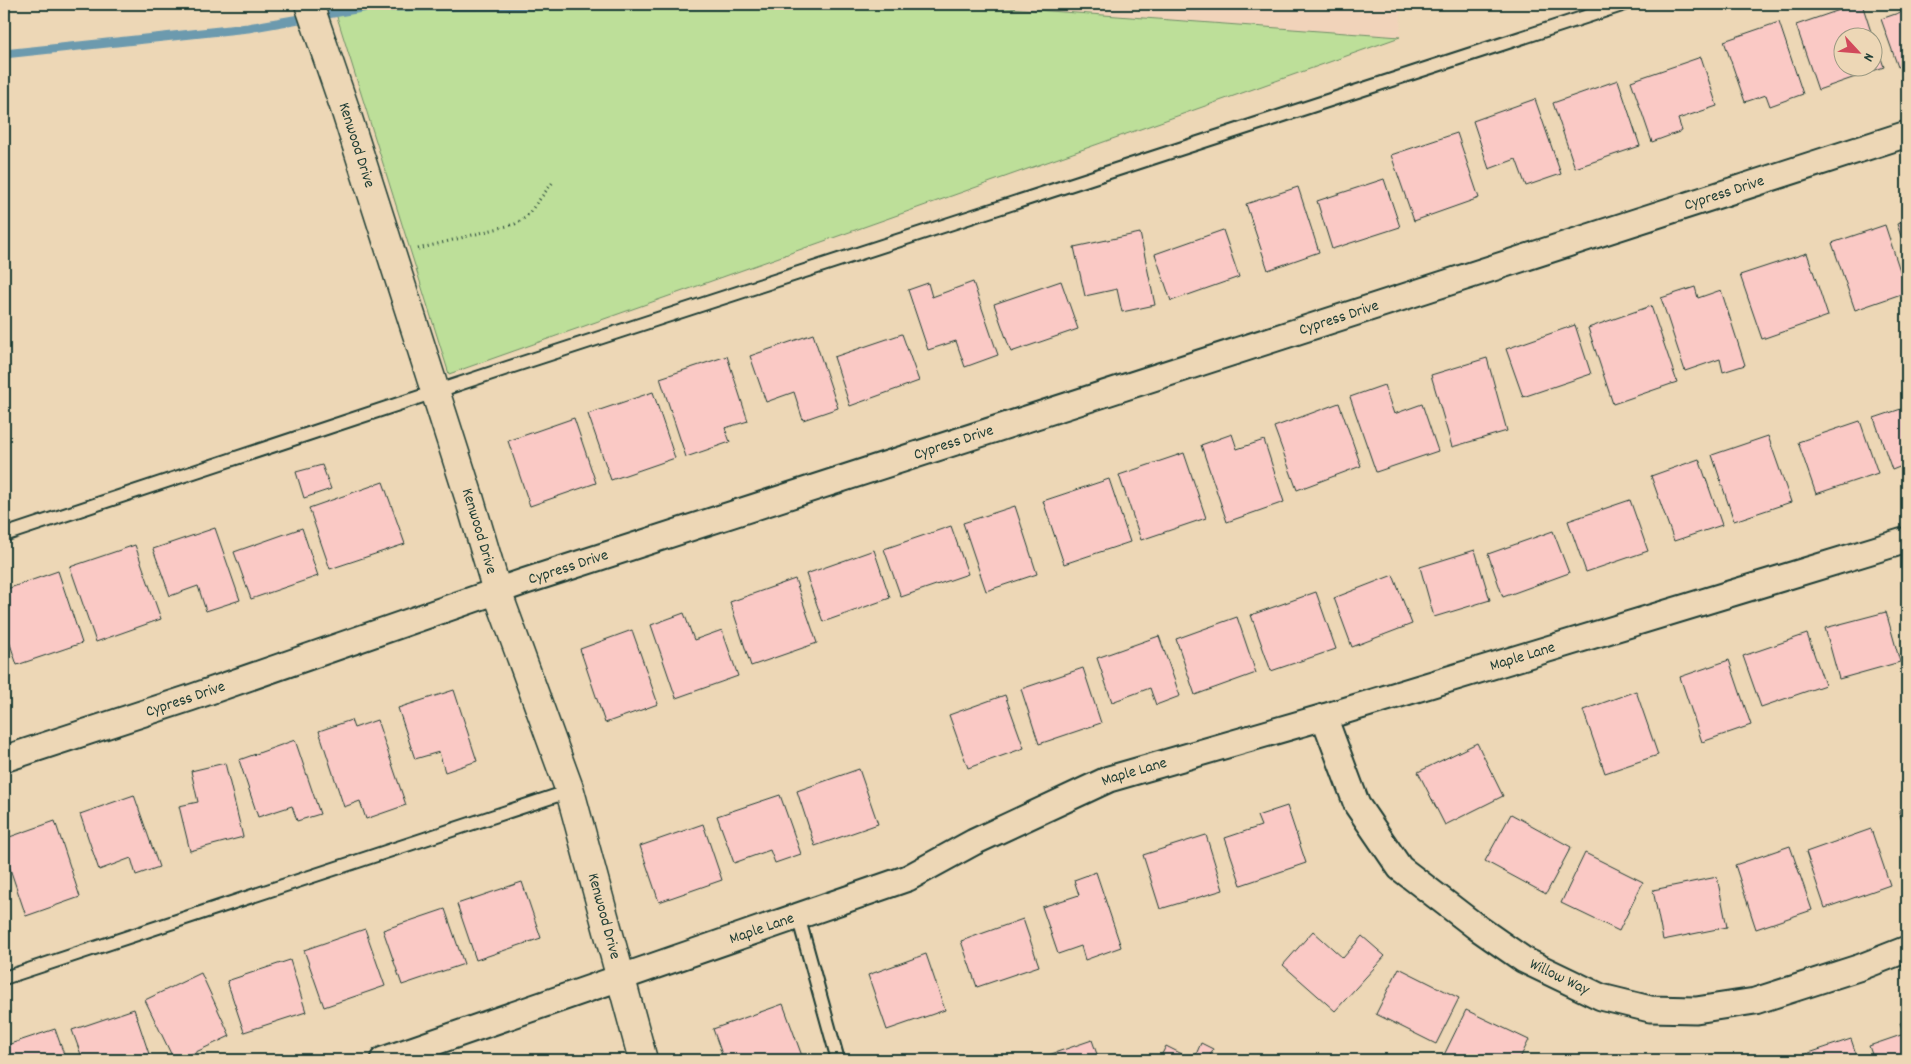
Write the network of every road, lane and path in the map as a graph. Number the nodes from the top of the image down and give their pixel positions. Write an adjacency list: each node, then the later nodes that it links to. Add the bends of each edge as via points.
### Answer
1 (309, 4): 6 (street, Kenwood Drive)
2 (1625, 4): 6 (lane)
3 (1907, 134): 9 (street, Cypress Drive)
4 (553, 182): 5 (path, via 526,217 515,224)
5 (418, 249)
6 (435, 392): 7 (lane); 9 (street, Kenwood Drive)
7 (4, 534)
8 (1907, 540): 10 (street, Maple Lane)
9 (497, 591): 11 (street, Cypress Drive); 12 (street, Kenwood Drive)
10 (1324, 717): 13 (street, Maple Lane, via 1110,779 974,842 908,878); 14 (street, Willow Way, via 1358,805 1400,868 1524,960 1601,997 1650,1009 1696,1010 1755,1001)
11 (4, 759)
12 (570, 791): 15 (lane); 16 (street, Kenwood Drive)
13 (798, 916): 16 (street, Maple Lane); 20 (lane)
14 (1907, 949)
15 (4, 978)
16 (620, 978): 17 (street, Maple Lane); 19 (street, Kenwood Drive)
17 (431, 1052): 18 (street, Maple Lane)
18 (383, 1060)
19 (643, 1060)
20 (838, 1060)

